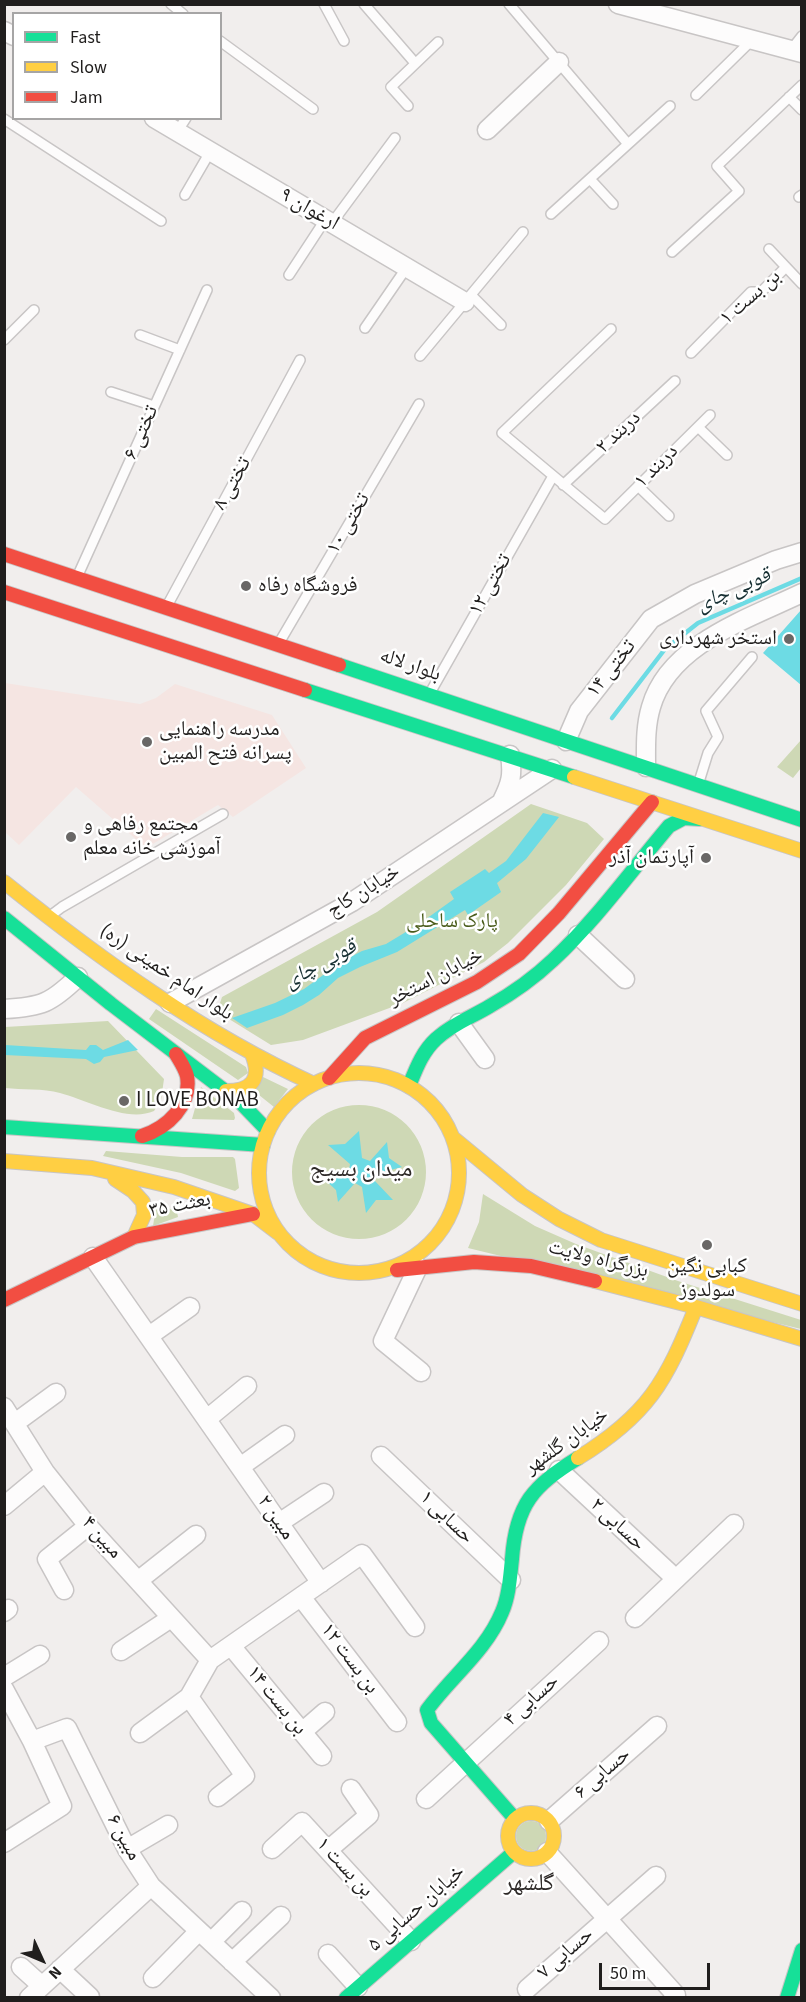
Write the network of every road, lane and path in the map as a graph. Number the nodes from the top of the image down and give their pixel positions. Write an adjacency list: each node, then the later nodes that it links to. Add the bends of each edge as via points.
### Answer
1 (324, 4): 6 (lane)
2 (364, 4): 12 (lane)
3 (509, 4): 11 (lane)
4 (618, 4): 5 (street)
5 (673, 11): 7 (street)
6 (344, 41)
7 (751, 41): 10 (street); 14 (lane)
8 (222, 42): 18 (lane)
9 (438, 42): 12 (lane)
10 (798, 46)
11 (559, 62): 23 (street); 25 (lane)
12 (415, 63): 16 (lane, via 391,87)
13 (801, 84): 15 (lane)
14 (696, 95)
15 (789, 97): 19 (lane); 35 (lane, via 717,166 739,191)
16 (408, 106)
17 (669, 106): 25 (lane)
18 (313, 109)
19 (801, 110)
20 (4, 119): 31 (lane)
21 (162, 120): 22 (street, ارغوان ۹)
22 (182, 125): 26 (street, ارغوان ۹)
23 (487, 130)
24 (395, 138): 32 (lane)
25 (628, 144): 27 (lane)
26 (210, 152): 28 (lane); 32 (street, ارغوان ۹)
27 (590, 179): 29 (lane); 30 (lane)
28 (185, 195)
29 (613, 204)
30 (551, 214)
31 (161, 220)
32 (329, 222): 36 (street, ارغوان ۹); 38 (lane)
33 (523, 232): 41 (lane)
34 (769, 249): 37 (lane, بن بست ۱)
35 (672, 252)
36 (407, 267): 41 (street, ارغوان ۹); 44 (lane)
37 (786, 267): 39 (lane, بن بست ۱); 49 (lane, بن بست ۱, via 761,292 751,292)
38 (289, 275)
39 (801, 284)
40 (207, 290): 48 (lane, تختی ۶)
41 (468, 298): 43 (lane); 50 (lane)
42 (34, 310): 47 (lane)
43 (501, 325)
44 (365, 328)
45 (611, 329): 59 (lane, via 501,433)
46 (140, 335): 48 (lane)
47 (4, 340)
48 (180, 350): 55 (lane, تختی ۶)
49 (691, 353)
50 (420, 356)
51 (300, 360): 68 (lane, تختی ۸)
52 (675, 381): 60 (lane, دربند ۲)
53 (111, 392): 55 (lane)
54 (419, 404): 69 (lane, تختی ۱۰)
55 (154, 406): 65 (lane, تختی ۶)
56 (710, 415): 57 (lane, دربند ۱)
57 (698, 427): 58 (lane); 61 (lane, دربند ۱)
58 (727, 455)
59 (553, 476): 60 (lane); 71 (lane, تختی ۱۲)
60 (563, 485): 61 (lane, دربند ۱, via 605,519)
61 (638, 486): 62 (lane)
62 (669, 516)
63 (801, 552): 72 (street, تختی ۱۴, via 695,594 651,619 579,711)
64 (4, 554): 65 (main road, بلوار لاله)
65 (77, 577): 68 (main road, بلوار لاله)
66 (4, 592): 73 (main road)
67 (801, 593): 74 (street, via 695,647 667,676 651,707)
68 (166, 607): 69 (main road, بلوار لاله)
69 (278, 644): 71 (main road, بلوار لاله)
70 (752, 657): 76 (lane, via 706,711 718,737 708,753)
71 (429, 695): 72 (main road, بلوار لاله)
72 (566, 741): 74 (main road, بلوار لاله)
73 (510, 755): 75 (main road); 77 (street, via 513,772)
74 (646, 767): 76 (main road, بلوار لاله)
75 (552, 769): 77 (street, خیابان کاج); 78 (main road)
76 (698, 785): 80 (main road, بلوار لاله)
77 (502, 801): 91 (street, خیابان کاج, via 352,902)
78 (652, 802): 81 (main road); 82 (main road, خیابان استخر)
79 (223, 814): 87 (lane)
80 (801, 820)
81 (712, 822): 83 (main road, via 691,816 679,819); 84 (main road)
82 (633, 825): 83 (main road, via 643,820 652,824 657,832); 97 (main road, خیابان استخر, via 519,954 477,982 365,1038)
83 (656, 841): 88 (main road)
84 (801, 851)
85 (4, 882): 87 (main road, بلوار امام خمینی (ره))
86 (4, 918): 89 (main road)
87 (48, 918): 91 (main road, بلوار امام خمینی (ره))
88 (578, 934): 90 (street); 93 (main road, via 529,981)
89 (78, 977): 92 (street, via 45,1004); 94 (main road)
90 (625, 979)
91 (170, 1003): 95 (main road, بلوار امام خمینی (ره))
92 (4, 1010)
93 (459, 1023): 96 (street); 99 (main road, via 428,1046)
94 (176, 1054): 100 (main road); 104 (main road, via 187,1078 181,1107 155,1134)
95 (252, 1054): 98 (main road, بلوار امام خمینی (ره)); 100 (main road, via 257,1071 251,1085 238,1092)
96 (485, 1059)
97 (329, 1078): 98 (main road); 99 (main road, via 376,1074)
98 (314, 1084): 102 (main road, via 287,1104)
99 (409, 1086): 105 (main road, via 436,1108)
100 (226, 1091): 102 (main road)
101 (4, 1127): 103 (main road)
102 (268, 1131): 106 (main road)
103 (96, 1133): 104 (main road); 108 (main road)
104 (142, 1136): 106 (main road)
105 (453, 1138): 114 (main road, via 459,1180 447,1222 418,1254); 116 (main road, بزرگراه ولایت, via 522,1197 577,1229)
106 (263, 1145): 110 (main road, via 260,1189)
107 (4, 1161): 108 (main road)
108 (92, 1161): 109 (main road); 111 (main road, بعثت ۳۵, via 141,1195 145,1212)
109 (253, 1214): 110 (main road); 111 (main road, بعثت ۳۵)
110 (278, 1233): 114 (main road, via 296,1251 321,1266 349,1273)
111 (134, 1237): 112 (main road)
112 (93, 1257): 115 (main road); 119 (street, مبین ۲)
113 (418, 1267): 114 (main road, بزرگراه ولایت); 118 (main road, بزرگراه ولایت, via 474,1262 531,1266); 121 (street, via 383,1341)
114 (378, 1272)
115 (4, 1300)
116 (801, 1304)
117 (190, 1307): 119 (street)
118 (696, 1307): 120 (main road, بزرگراه ولایت); 130 (main road, خیابان گلشهر, via 674,1359 638,1416)
119 (149, 1336): 125 (street, مبین ۲)
120 (801, 1339)
121 (421, 1372)
122 (247, 1386): 125 (street)
123 (56, 1393): 126 (street)
124 (4, 1407): 126 (street, مبین ۴)
125 (207, 1419): 129 (street, مبین ۲)
126 (15, 1423): 131 (street, مبین ۴)
127 (285, 1435): 129 (street)
128 (381, 1456): 140 (street, حسابی ۱)
129 (240, 1467): 134 (street, مبین ۲)
130 (559, 1470): 138 (street, حسابی ۲); 140 (main road, خیابان گلشهر, via 542,1484 519,1516)
131 (45, 1472): 133 (street); 136 (street, مبین ۴)
132 (324, 1493): 134 (street)
133 (4, 1506)
134 (279, 1523): 141 (street, مبین ۲)
135 (735, 1524): 138 (street)
136 (88, 1526): 139 (street, مبین ۴); 142 (street, via 47,1559)
137 (196, 1535): 139 (street)
138 (676, 1579): 145 (street)
139 (139, 1580): 144 (street, مبین ۴)
140 (511, 1580): 162 (main road, خیابان گلشهر, via 503,1610 487,1639 427,1710 431,1723)
141 (321, 1583): 143 (street); 146 (street, via 362,1554)
142 (64, 1590)
143 (302, 1597): 148 (street); 156 (street, بن بست ۱۲)
144 (171, 1618): 149 (street); 151 (street, مبین ۴)
145 (635, 1618)
146 (415, 1627)
147 (599, 1641): 162 (street, حسابی ۴)
148 (231, 1646): 151 (street); 158 (street, بن بست ۱۴)
149 (121, 1651)
150 (39, 1655): 152 (street)
151 (210, 1660): 154 (street)
152 (4, 1677)
153 (4, 1689): 160 (street)
154 (189, 1697): 159 (street); 164 (street, via 245,1776)
155 (325, 1712): 158 (street)
156 (397, 1722)
157 (657, 1726): 167 (street, حسابی ۶)
158 (302, 1732): 161 (street, بن بست ۱۴)
159 (140, 1733)
160 (32, 1741): 169 (street, via 62,1806); 170 (street, مبین ۶, via 67,1728)
161 (322, 1756)
162 (465, 1762): 165 (street, حسابی ۴); 166 (main road, خیابان گلشهر)
163 (351, 1789): 172 (street, via 369,1815)
164 (218, 1797)
165 (426, 1799)
166 (515, 1819): 167 (main road, via 536,1813); 173 (main road, via 508,1832)
167 (549, 1821): 174 (main road, via 554,1840)
168 (168, 1825): 170 (street)
169 (4, 1843)
170 (127, 1849): 176 (street, مبین ۶)
171 (272, 1850): 172 (street, بن بست ۱, via 302,1822)
172 (328, 1850): 181 (street, بن بست ۱)
173 (514, 1852): 174 (main road, via 534,1859); 181 (main road, خیابان حسابی ۵)
174 (547, 1852): 179 (street)
175 (656, 1876): 179 (street, حسابی ۷)
176 (151, 1886): 180 (street, مبین ۶); 186 (street)
177 (242, 1911): 180 (street)
178 (281, 1916): 184 (street)
179 (606, 1920): 188 (street, حسابی ۷); 192 (street)
180 (205, 1937): 184 (street, مبین ۶); 187 (street)
181 (411, 1941): 190 (main road, خیابان حسابی ۵)
182 (801, 1950): 194 (main road)
183 (328, 1954): 190 (street)
184 (232, 1962): 191 (street, مبین ۶)
185 (21, 1967): 189 (street)
186 (60, 1970): 189 (street); 193 (street)
187 (153, 1978)
188 (526, 1989)
189 (36, 1992)
190 (352, 1992)
191 (265, 1996)
192 (674, 1996)
193 (90, 1997)
194 (787, 1998)

